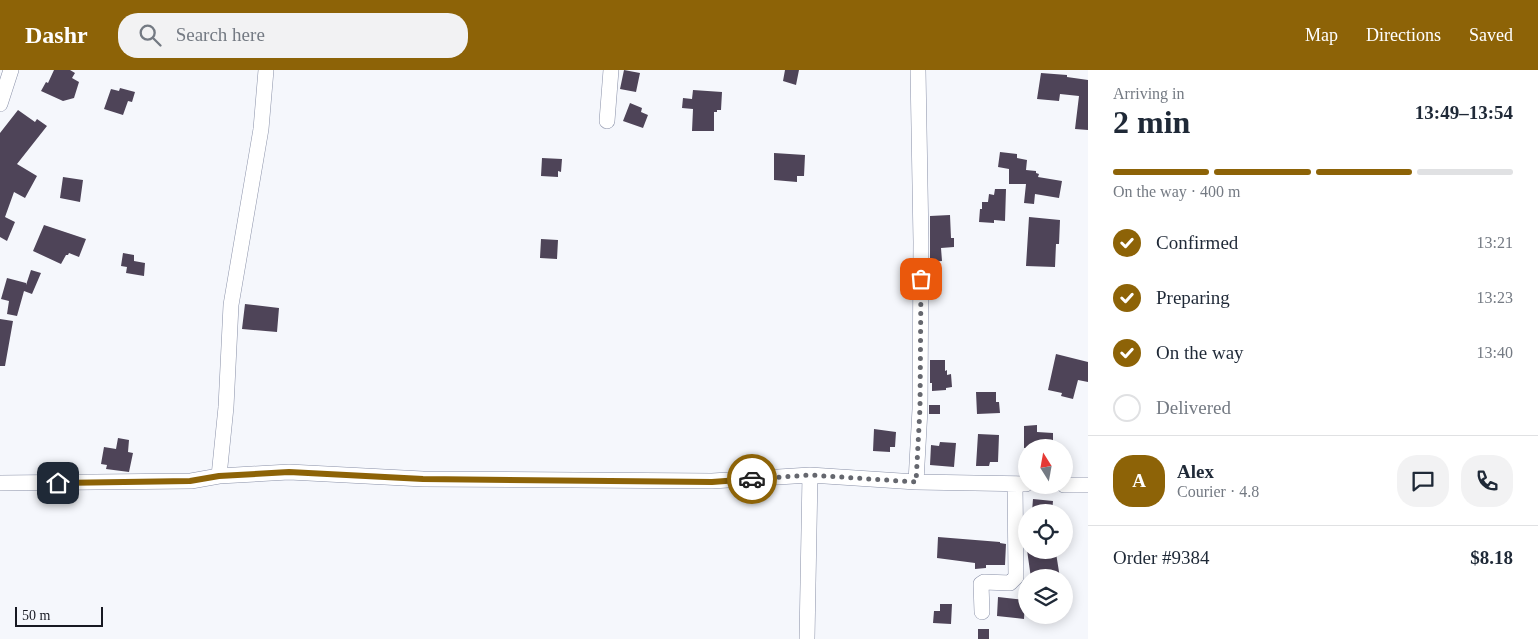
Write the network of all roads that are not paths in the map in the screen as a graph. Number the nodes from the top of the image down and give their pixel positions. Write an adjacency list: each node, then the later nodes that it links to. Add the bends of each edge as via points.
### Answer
1 (11, 70): 5 (street)
2 (266, 70): 8 (street, via 261,129 231,305)
3 (611, 70): 6 (street)
4 (918, 70): 9 (street, via 921,281)
5 (0, 104)
6 (607, 121)
7 (810, 475): 8 (street, via 712,482 423,479 289,472); 9 (street); 16 (street)
8 (219, 476): 10 (street, via 190,481)
9 (916, 482): 11 (street)
10 (0, 483)
11 (1018, 484)
12 (1073, 485): 13 (street)
13 (1088, 485)
14 (1020, 494): 15 (street, via 1016,577 1010,583 981,584)
15 (982, 612)
16 (807, 639)

